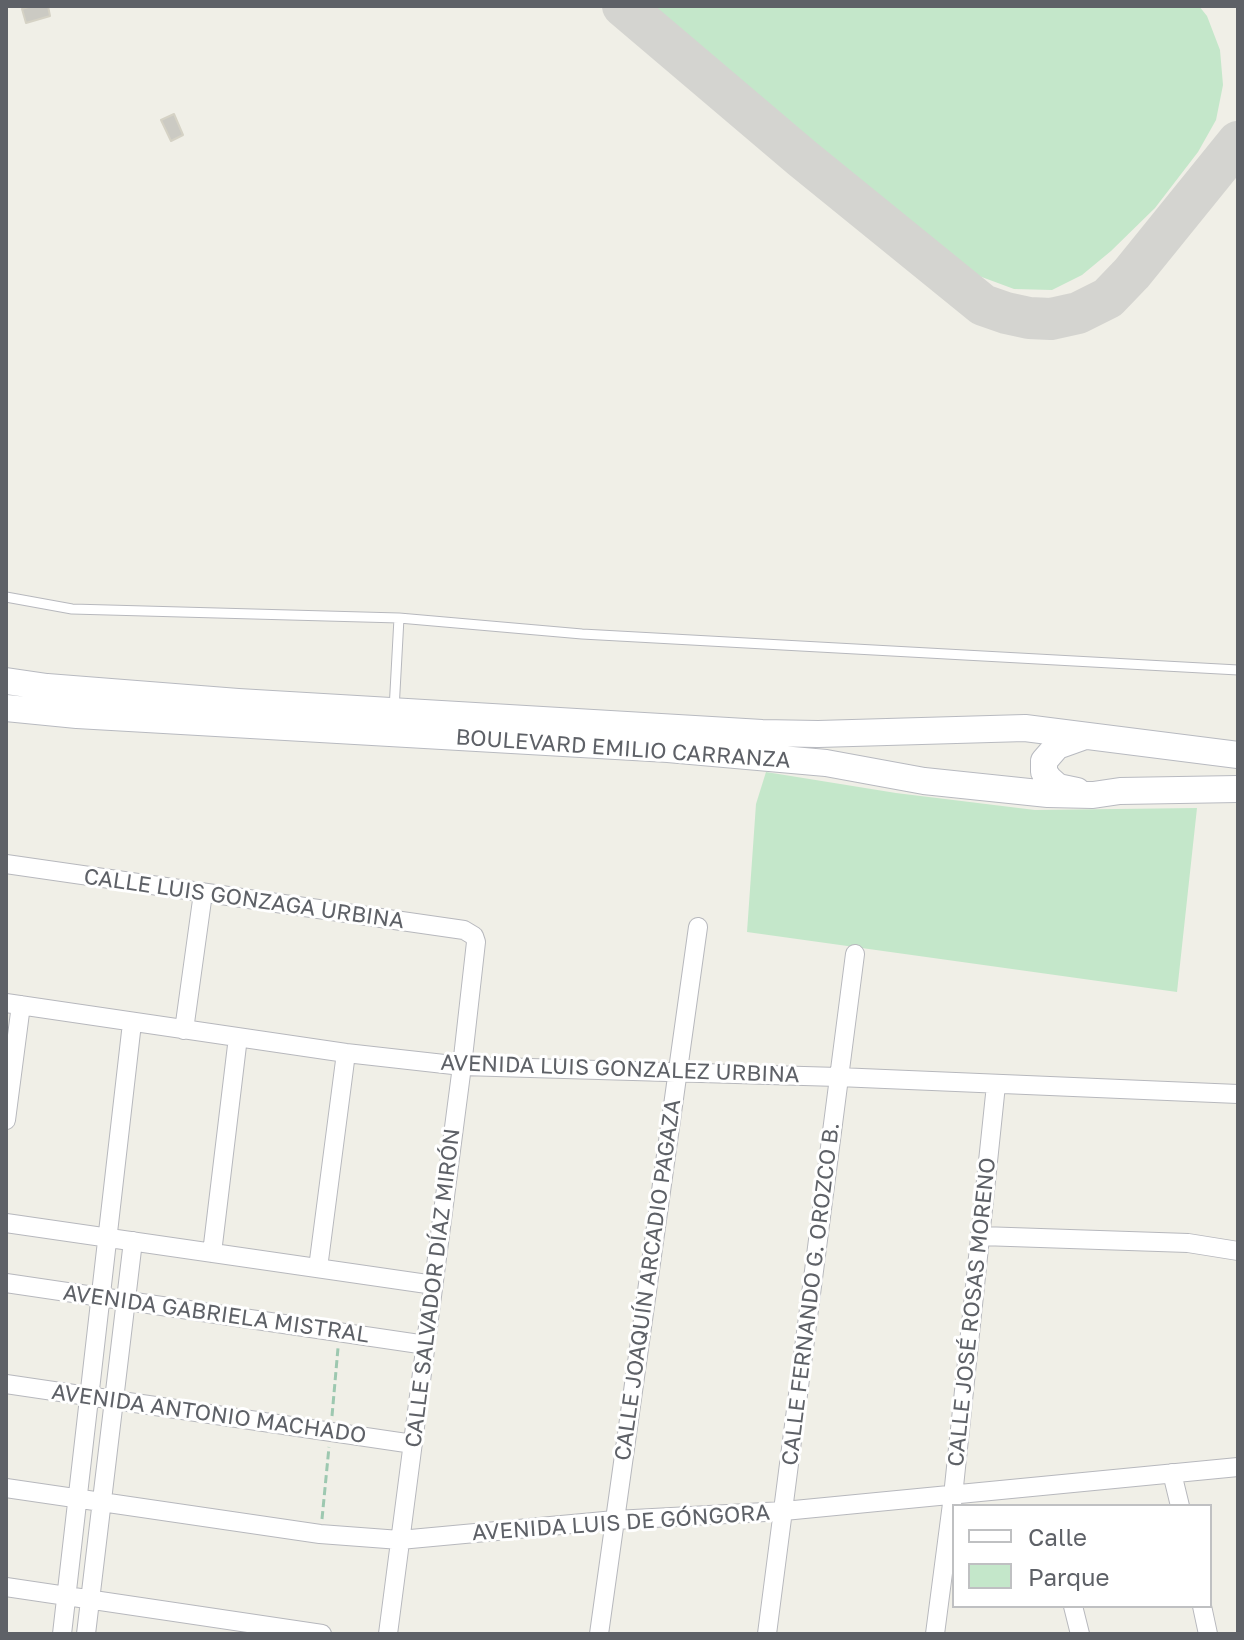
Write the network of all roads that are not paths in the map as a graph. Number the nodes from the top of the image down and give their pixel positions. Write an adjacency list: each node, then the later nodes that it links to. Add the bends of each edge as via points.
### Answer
1 (6, 597): 2 (lane, via 86,610)
2 (399, 618): 3 (lane, via 582,634); 6 (lane)
3 (1238, 670)
4 (6, 681): 6 (street, BOULEVARD EMILIO CARRANZA)
5 (6, 708): 6 (street, BOULEVARD EMILIO CARRANZA, via 92,716)
6 (393, 722): 7 (street, BOULEVARD EMILIO CARRANZA, via 818,734 1025,728); 10 (street, BOULEVARD EMILIO CARRANZA, via 810,762 1012,792)
7 (1088, 734): 8 (street, BOULEVARD EMILIO CARRANZA); 10 (street, via 1057,746 1044,761 1044,772 1058,787)
8 (1238, 755)
9 (1238, 789): 10 (street, BOULEVARD EMILIO CARRANZA)
10 (1093, 795)
11 (6, 864): 12 (street, CALLE LUIS GONZAGA URBINA)
12 (203, 893): 14 (street, CALLE LUIS GONZAGA URBINA, via 464,930); 18 (street)
13 (698, 927): 22 (street, CALLE JOAQUÍN ARCADIO PAGAZA)
14 (476, 942): 21 (street, CALLE SALVADOR DÍAZ MIRÓN)
15 (855, 954): 23 (street, CALLE FERNANDO G. OROZCO B.)
16 (14, 1004): 17 (street, AVENIDA LUIS GONZALEZ URBINA); 26 (street)
17 (132, 1023): 18 (street, AVENIDA LUIS GONZALEZ URBINA); 29 (street)
18 (184, 1030): 19 (street, AVENIDA LUIS GONZALEZ URBINA)
19 (238, 1037): 20 (street, AVENIDA LUIS GONZALEZ URBINA); 32 (street)
20 (346, 1053): 21 (street, AVENIDA LUIS GONZALEZ URBINA); 33 (street)
21 (462, 1066): 22 (street, AVENIDA LUIS GONZALEZ URBINA); 35 (street, CALLE SALVADOR DÍAZ MIRÓN)
22 (677, 1073): 23 (street, AVENIDA LUIS GONZALEZ URBINA); 52 (street, CALLE JOAQUÍN ARCADIO PAGAZA)
23 (838, 1077): 24 (street, AVENIDA LUIS GONZALEZ URBINA); 51 (street, CALLE FERNANDO G. OROZCO B.)
24 (996, 1085): 25 (street, AVENIDA LUIS GONZALEZ URBINA); 28 (street, CALLE JOSÉ ROSAS MORENO)
25 (1238, 1094)
26 (6, 1120)
27 (6, 1223): 29 (street)
28 (981, 1236): 31 (street, via 1188,1243); 46 (street, CALLE JOSÉ ROSAS MORENO)
29 (106, 1238): 30 (street); 36 (street)
30 (133, 1241): 32 (street); 37 (street)
31 (1238, 1251)
32 (212, 1253): 33 (street)
33 (318, 1268): 35 (street)
34 (6, 1283): 36 (street, AVENIDA GABRIELA MISTRAL)
35 (434, 1285): 38 (street, CALLE SALVADOR DÍAZ MIRÓN)
36 (100, 1297): 37 (street, AVENIDA GABRIELA MISTRAL); 40 (street)
37 (126, 1301): 38 (street, AVENIDA GABRIELA MISTRAL); 41 (street)
38 (426, 1345): 42 (street, CALLE SALVADOR DÍAZ MIRÓN)
39 (6, 1384): 40 (street, AVENIDA ANTONIO MACHADO)
40 (88, 1396): 41 (street, AVENIDA ANTONIO MACHADO); 47 (street)
41 (114, 1400): 42 (street, AVENIDA ANTONIO MACHADO); 49 (street)
42 (413, 1444): 53 (street, CALLE SALVADOR DÍAZ MIRÓN)
43 (1238, 1467): 44 (street, AVENIDA LUIS DE GÓNGORA)
44 (1172, 1473): 48 (street, AVENIDA LUIS DE GÓNGORA); 50 (street)
45 (6, 1488): 47 (street, AVENIDA LUIS DE GÓNGORA)
46 (953, 1496): 48 (street, AVENIDA LUIS DE GÓNGORA); 51 (street, AVENIDA LUIS DE GÓNGORA); 65 (street, CALLE JOSÉ ROSAS MORENO)
47 (77, 1497): 49 (street, AVENIDA LUIS DE GÓNGORA); 55 (street)
48 (1048, 1497)
49 (102, 1500): 53 (street, AVENIDA LUIS DE GÓNGORA, via 320,1534); 56 (street)
50 (1180, 1504)
51 (784, 1511): 52 (street, AVENIDA LUIS DE GÓNGORA); 64 (street, CALLE FERNANDO G. OROZCO B.)
52 (615, 1520): 53 (street, AVENIDA LUIS DE GÓNGORA); 63 (street, CALLE JOAQUÍN ARCADIO PAGAZA)
53 (400, 1540): 62 (street, CALLE SALVADOR DÍAZ MIRÓN)
54 (6, 1587): 55 (street)
55 (66, 1596): 56 (street); 59 (street)
56 (90, 1600): 60 (street); 61 (street)
57 (1074, 1608): 66 (street)
58 (1202, 1608): 67 (street)
59 (62, 1634)
60 (86, 1634)
61 (322, 1634)
62 (388, 1634)
63 (599, 1634)
64 (767, 1634)
65 (935, 1634)
66 (1080, 1634)
67 (1208, 1634)

